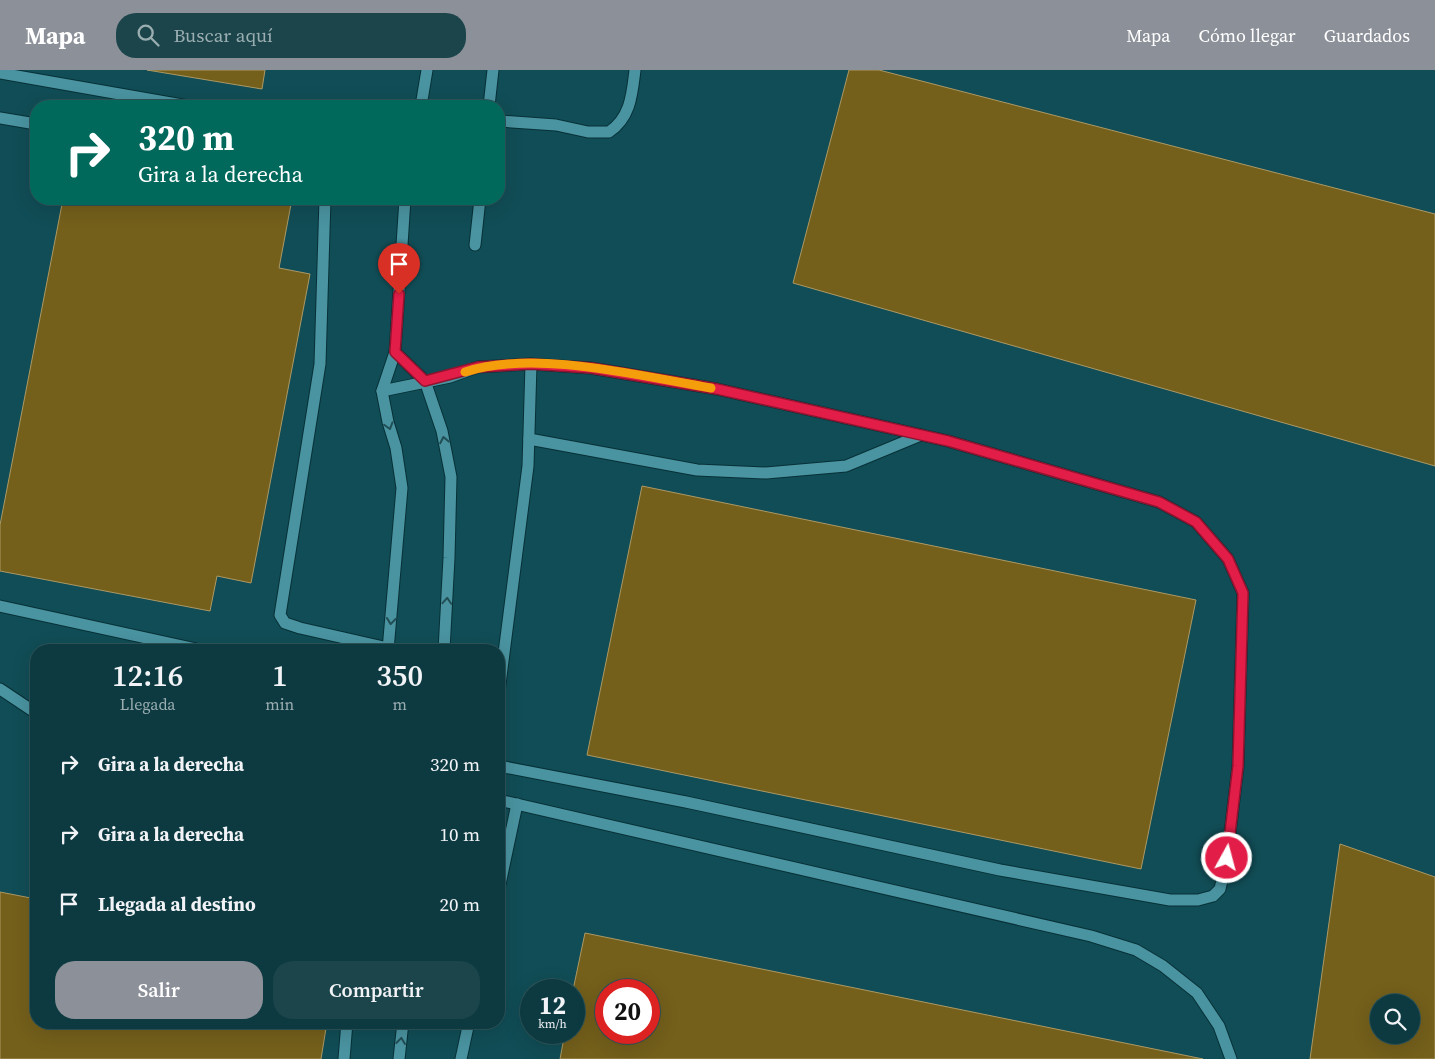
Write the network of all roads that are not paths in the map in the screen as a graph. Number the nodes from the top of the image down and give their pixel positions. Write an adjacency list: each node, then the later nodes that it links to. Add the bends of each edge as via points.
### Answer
1 (427, 70): 6 (lane)
2 (493, 70): 7 (lane)
3 (635, 70): 9 (lane, via 626,115 609,132)
4 (0, 73): 5 (lane)
5 (154, 100)
6 (421, 100)
7 (490, 100)
8 (0, 118): 10 (lane)
9 (505, 121)
10 (30, 123)
11 (326, 205): 23 (lane, via 320,364 280,616 285,622 300,628)
12 (405, 205): 15 (lane)
13 (479, 205): 14 (lane)
14 (475, 246)
15 (395, 352): 17 (lane); 18 (lane)
16 (531, 364): 17 (lane, via 478,367); 19 (lane, via 591,368 717,389); 20 (lane)
17 (425, 381): 18 (lane); 25 (lane, one-way to 17, via 451,477 442,431)
18 (382, 391): 24 (lane, one-way to 24, via 402,488)
19 (921, 435): 20 (lane, via 846,466 766,473 697,470); 29 (lane, via 1159,502 1196,522 1228,559 1243,593 1238,766 1227,858 1220,889 1213,896 1198,900 1170,900 1000,870 677,800)
20 (528, 439): 26 (lane, via 527,476)
21 (0, 606): 22 (lane)
22 (173, 644)
23 (367, 644)
24 (388, 644)
25 (444, 644)
26 (505, 646)
27 (0, 689): 28 (lane)
28 (30, 709)
29 (505, 767)
30 (505, 801): 31 (lane)
31 (517, 804): 32 (lane); 39 (lane, via 1091,936 1136,950 1197,993 1219,1026)
32 (505, 843)
33 (346, 1029): 36 (lane)
34 (402, 1029): 37 (lane, one-way to 34)
35 (467, 1029): 38 (lane)
36 (344, 1059)
37 (399, 1059)
38 (461, 1059)
39 (1231, 1059)

